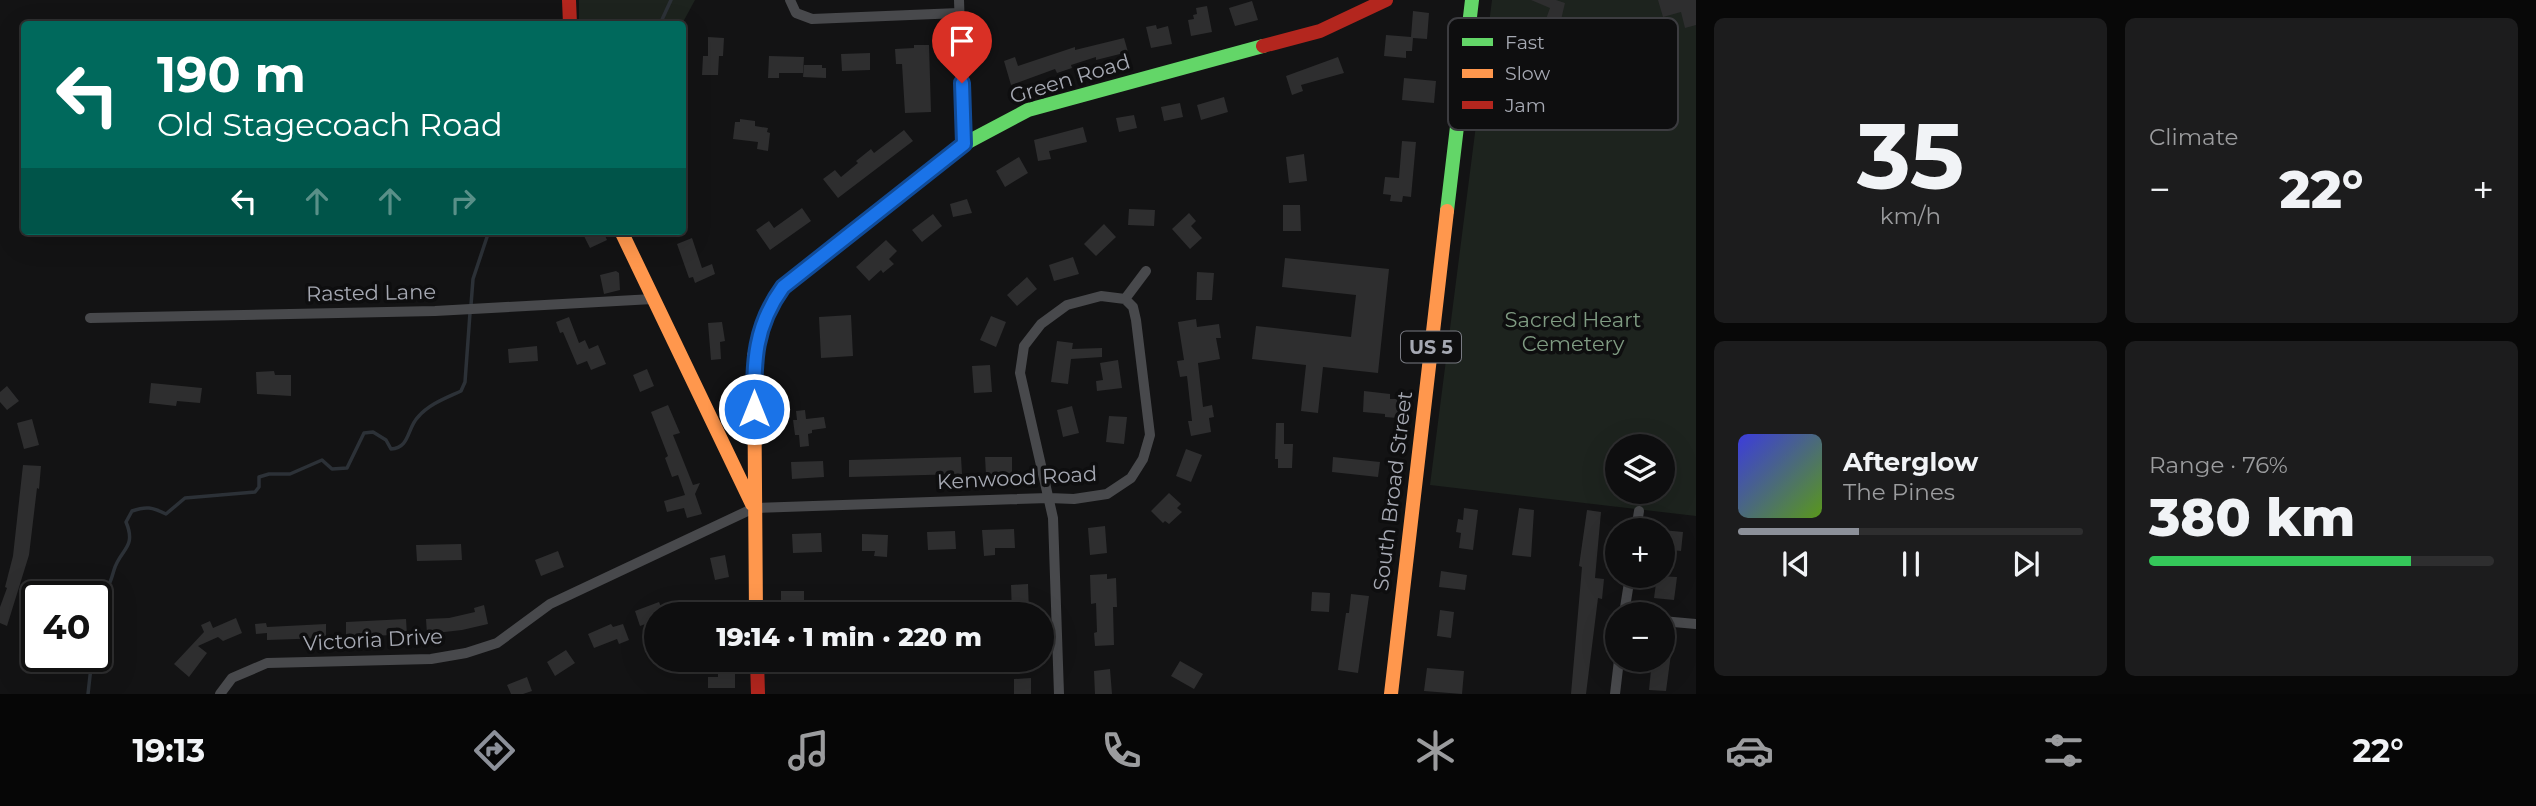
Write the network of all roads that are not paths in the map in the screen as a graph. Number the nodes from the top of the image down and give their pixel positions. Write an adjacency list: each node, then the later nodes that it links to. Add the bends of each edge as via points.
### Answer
1 (569, 0): 8 (street)
2 (790, 0): 6 (street, via 796,13 812,19)
3 (959, 0): 6 (street)
4 (1386, 0): 10 (street, Green Road, via 1320,31 1028,110)
5 (1472, 0): 7 (street, South Broad Street / US 5)
6 (959, 13): 10 (street)
7 (1470, 18)
8 (570, 21)
9 (1457, 130): 28 (street, South Broad Street / US 5)
10 (964, 144): 17 (street, Green Road, via 783,287 770,305 754,357)
11 (623, 235): 13 (street)
12 (1146, 271): 14 (street)
13 (653, 299): 15 (street, Rasted Lane, via 479,310); 17 (street)
14 (1125, 299): 16 (street, via 1101,296 1067,305 1041,324 1024,345 1020,373); 16 (street, Kenwood Road, via 1136,320 1150,435 1143,460 1131,478 1107,494)
15 (90, 318)
16 (1049, 498): 17 (street, Kenwood Road); 27 (street, via 1054,518)
17 (754, 508): 20 (street, Green Road); 25 (street, Victoria Drive, via 550,604 497,643 431,659 267,663 232,678)
18 (1639, 511): 19 (street)
19 (1638, 518)
20 (756, 602)
21 (1675, 622): 22 (street)
22 (1696, 624)
23 (757, 672): 26 (street)
24 (1618, 672): 29 (street)
25 (220, 694)
26 (758, 694)
27 (1059, 694)
28 (1391, 694)
29 (1615, 694)

